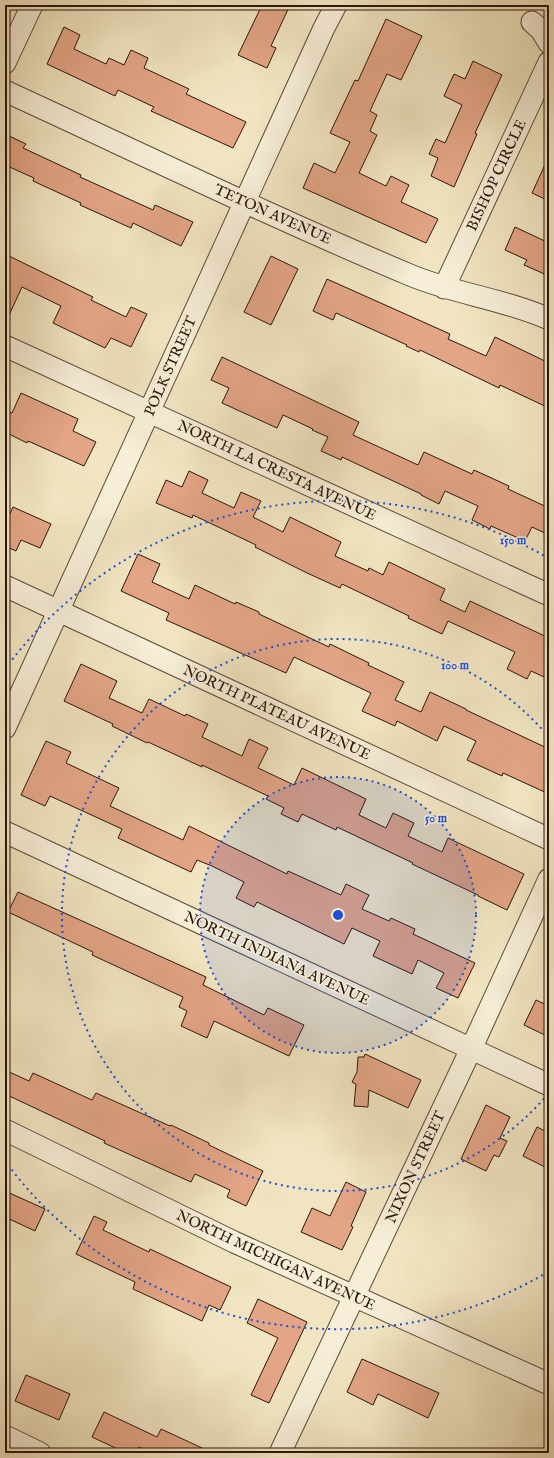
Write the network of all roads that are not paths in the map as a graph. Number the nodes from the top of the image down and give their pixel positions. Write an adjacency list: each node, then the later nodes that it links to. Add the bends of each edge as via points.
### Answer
1 (32, 5): 6 (street)
2 (336, 5): 8 (street, POLK STREET)
3 (532, 22): 4 (street)
4 (549, 43)
5 (549, 62): 9 (street, BISHOP CIRCLE)
6 (5, 63)
7 (5, 91): 8 (street, TETON AVENUE)
8 (244, 202): 9 (street, TETON AVENUE); 12 (street, POLK STREET)
9 (444, 288): 10 (street, TETON AVENUE, via 504,302)
10 (549, 319)
11 (5, 346): 12 (street, NORTH LA CRESTA AVENUE)
12 (149, 411): 14 (street, NORTH LA CRESTA AVENUE); 15 (street, POLK STREET)
13 (5, 586): 15 (street, NORTH PLATEAU AVENUE)
14 (549, 595)
15 (59, 610): 16 (street, POLK STREET); 18 (street, NORTH PLATEAU AVENUE)
16 (5, 728)
17 (5, 832): 20 (street, NORTH INDIANA AVENUE)
18 (549, 839)
19 (549, 879): 20 (street, NIXON STREET)
20 (471, 1049): 21 (street, NORTH INDIANA AVENUE); 23 (street, NIXON STREET)
21 (549, 1085)
22 (5, 1130): 23 (street, NORTH MICHIGAN AVENUE, via 234,1242)
23 (354, 1296): 24 (street, NORTH MICHIGAN AVENUE); 27 (street, NIXON STREET)
24 (549, 1384)
25 (5, 1436): 26 (street)
26 (40, 1453)
27 (280, 1453)

